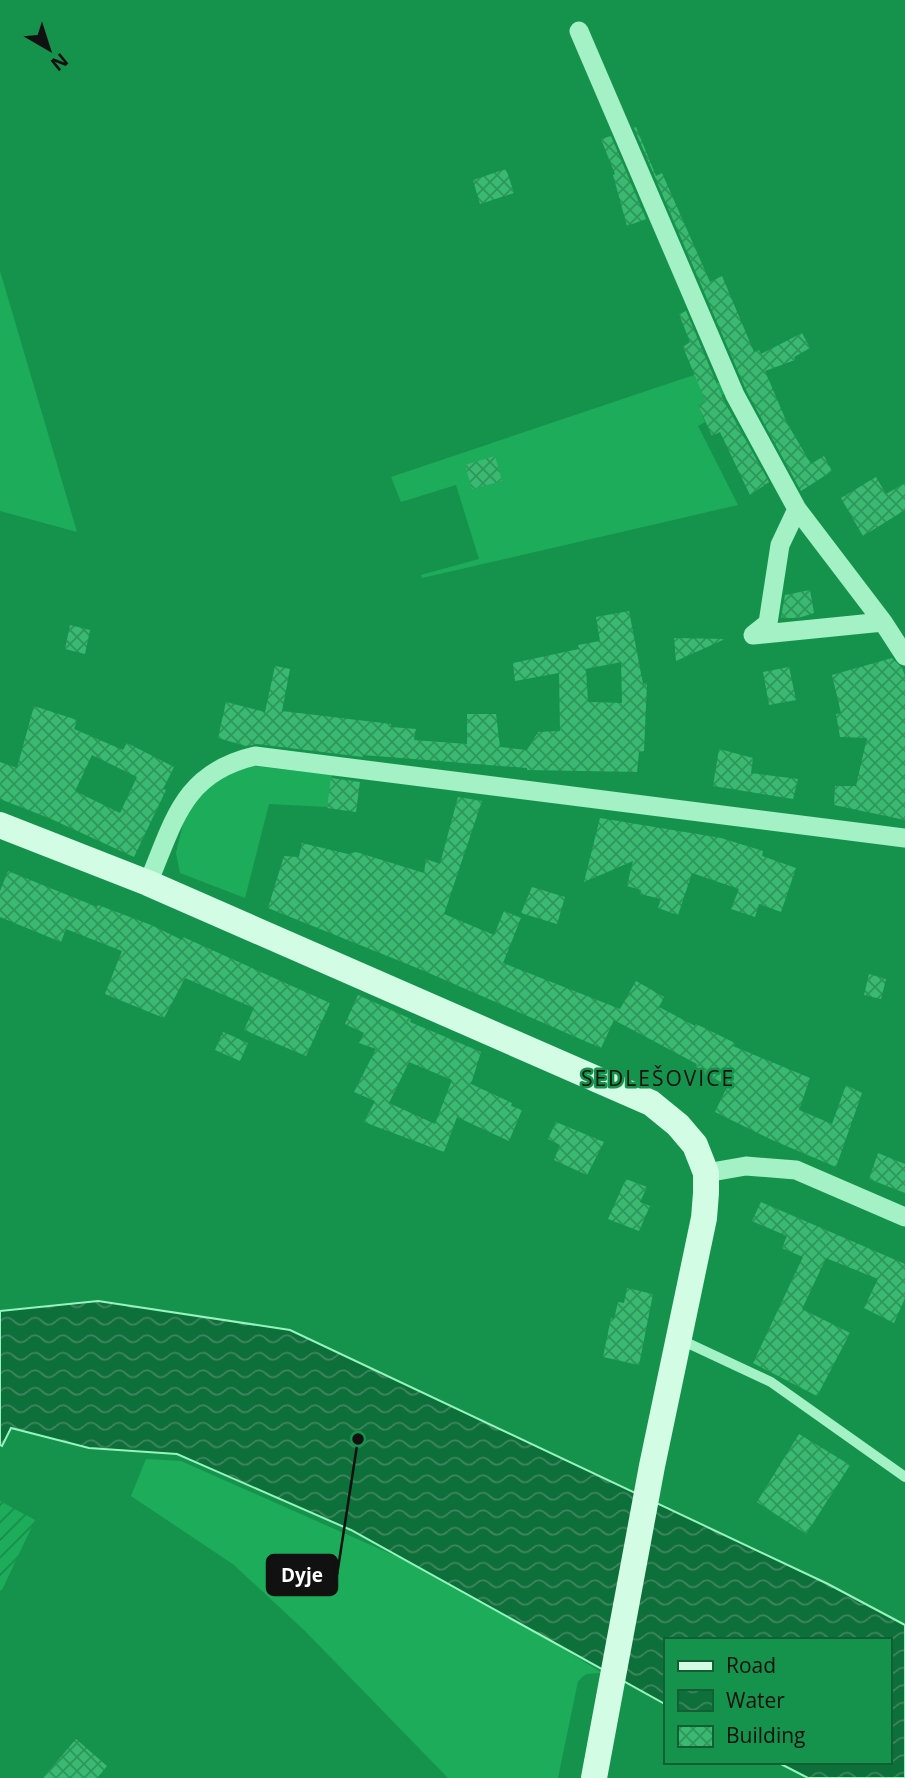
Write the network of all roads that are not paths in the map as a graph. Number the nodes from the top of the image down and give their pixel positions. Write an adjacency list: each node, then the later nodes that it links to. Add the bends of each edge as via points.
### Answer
1 (579, 31): 2 (street, via 735,395)
2 (797, 509): 3 (street); 3 (street, via 780,545 768,622 753,635)
3 (883, 622): 4 (street)
4 (905, 656)
5 (0, 825): 7 (street)
6 (905, 838): 7 (street, via 255,757 234,761 198,783 181,806)
7 (148, 883): 8 (street, via 651,1103 695,1144)
8 (706, 1172): 9 (street, via 746,1166 796,1170); 10 (street, via 704,1218)
9 (905, 1217)
10 (678, 1339): 11 (lane, via 771,1382); 12 (street)
11 (905, 1477)
12 (594, 1778)

